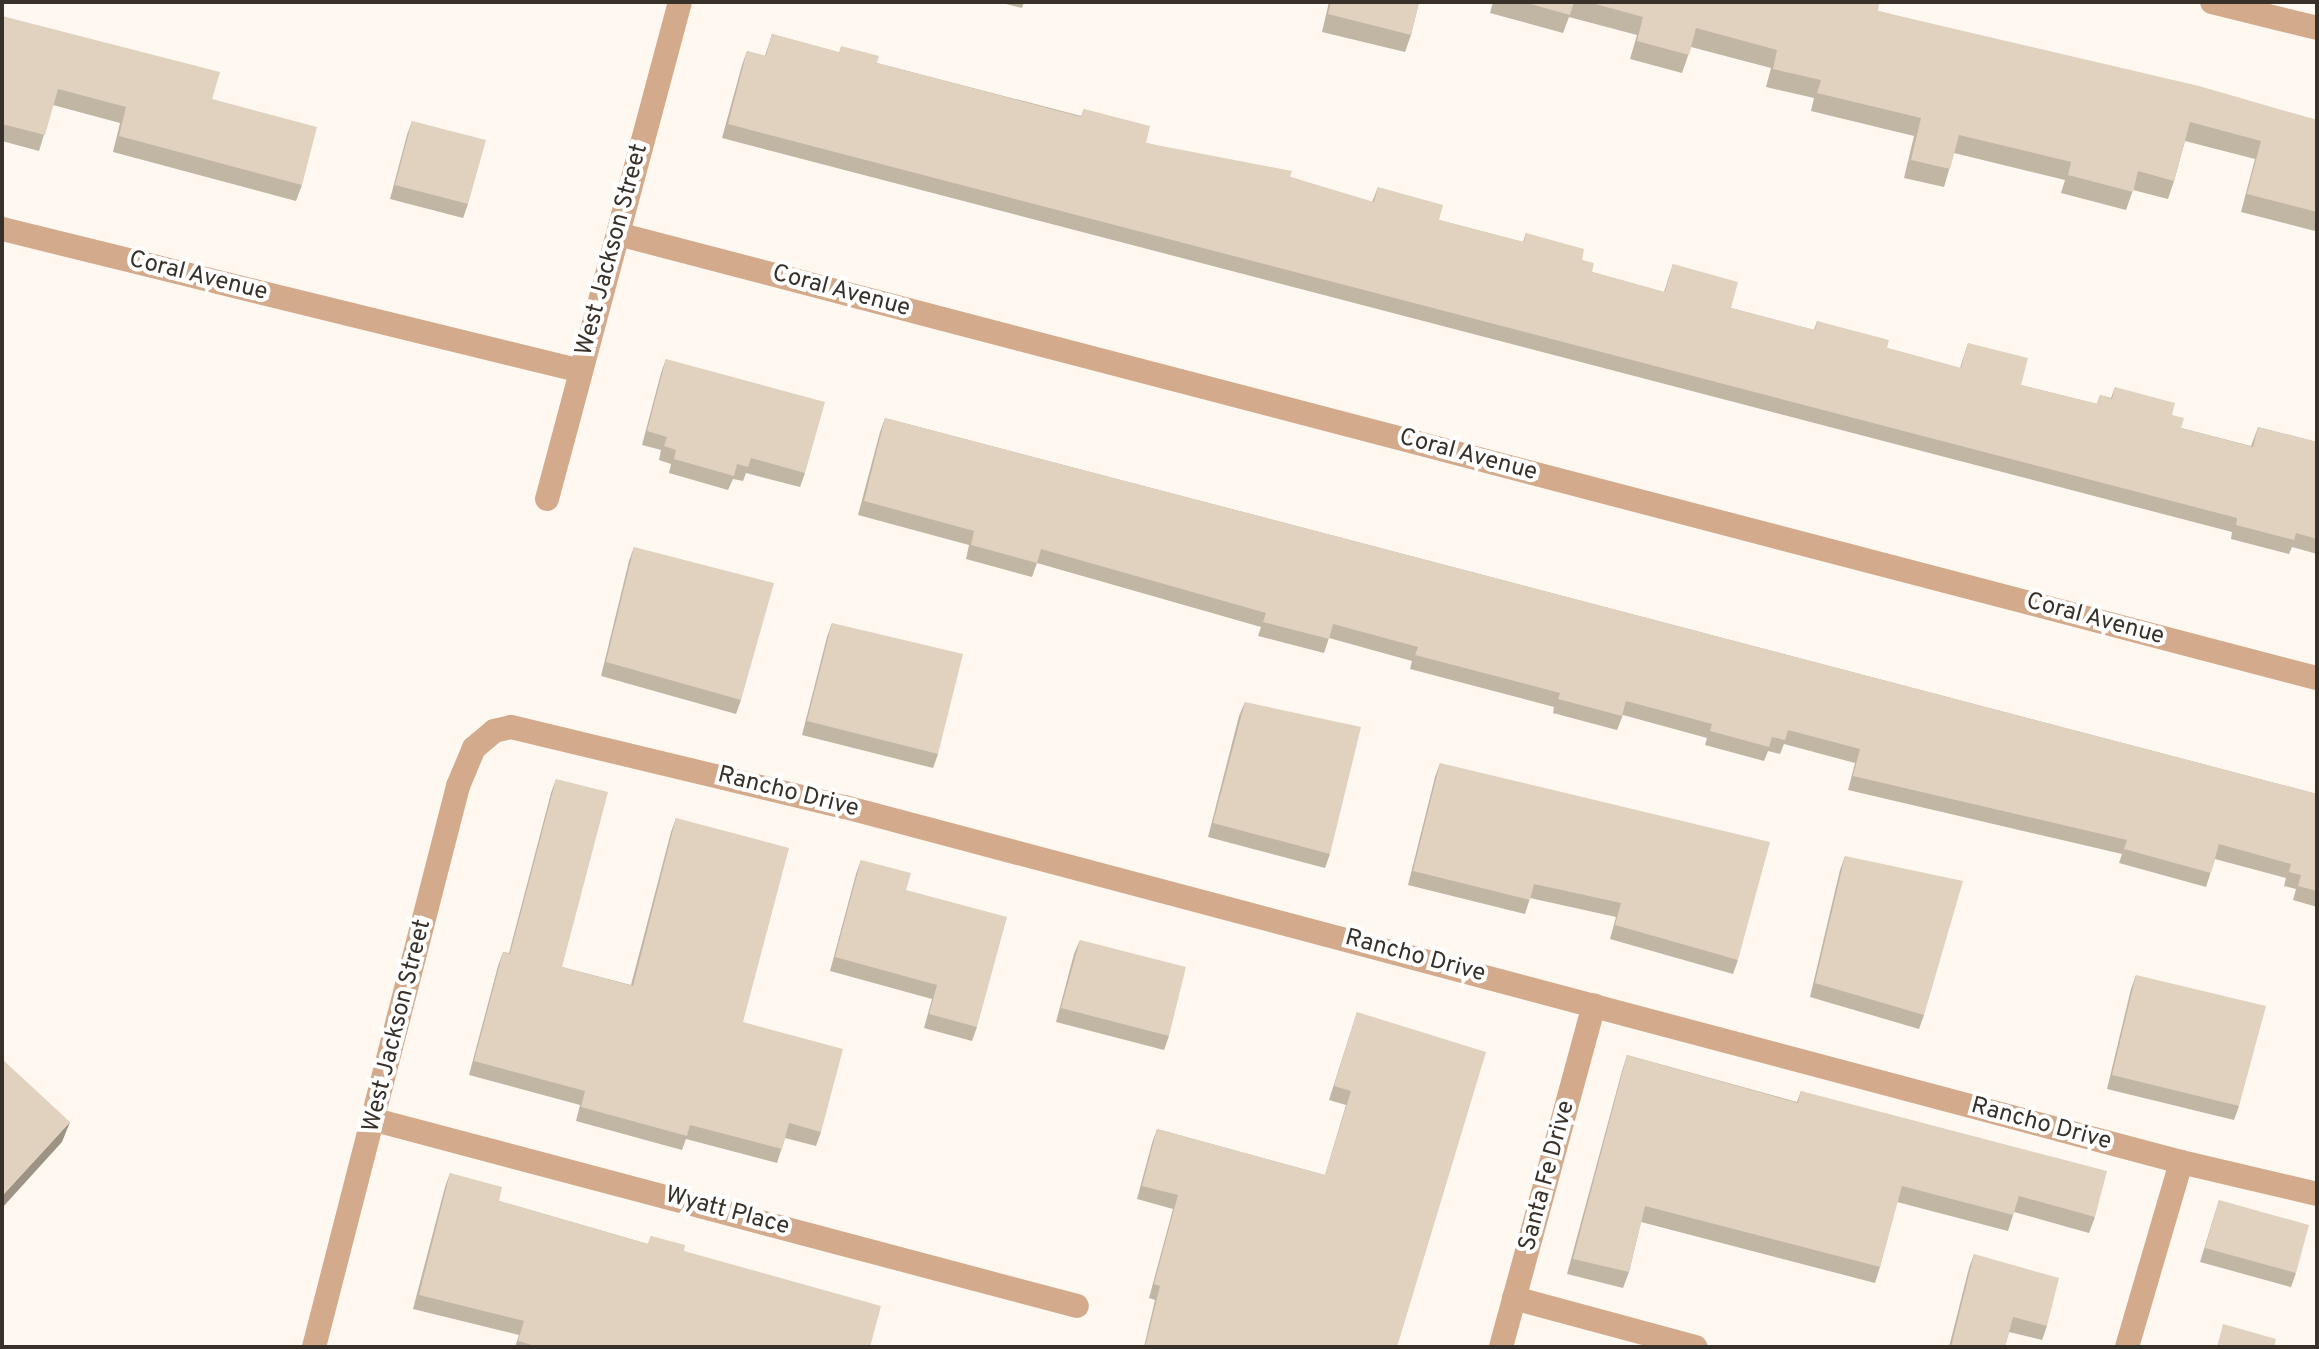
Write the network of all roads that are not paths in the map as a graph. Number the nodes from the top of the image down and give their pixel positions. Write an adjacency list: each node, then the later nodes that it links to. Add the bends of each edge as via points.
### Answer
1 (680, 2): 5 (street, West Jackson Street)
2 (2212, 2): 3 (street)
3 (2317, 28)
4 (2, 229): 6 (street, Coral Avenue)
5 (618, 234): 6 (street, West Jackson Street); 8 (street, Coral Avenue)
6 (581, 371): 7 (street, West Jackson Street)
7 (547, 499)
8 (2317, 678)
9 (511, 727): 10 (street, Rancho Drive, via 845,807); 11 (street, West Jackson Street, via 494,731 474,748 458,786)
10 (1594, 1005): 12 (street, Rancho Drive); 14 (street, Santa Fe Drive)
11 (375, 1120): 15 (street, Wyatt Place); 16 (street, West Jackson Street)
12 (2181, 1162): 13 (street, Rancho Drive); 19 (street)
13 (2317, 1194)
14 (1514, 1298): 17 (street, Santa Fe Drive); 18 (street)
15 (1077, 1306)
16 (314, 1347)
17 (1501, 1347)
18 (1696, 1347)
19 (2127, 1347)

